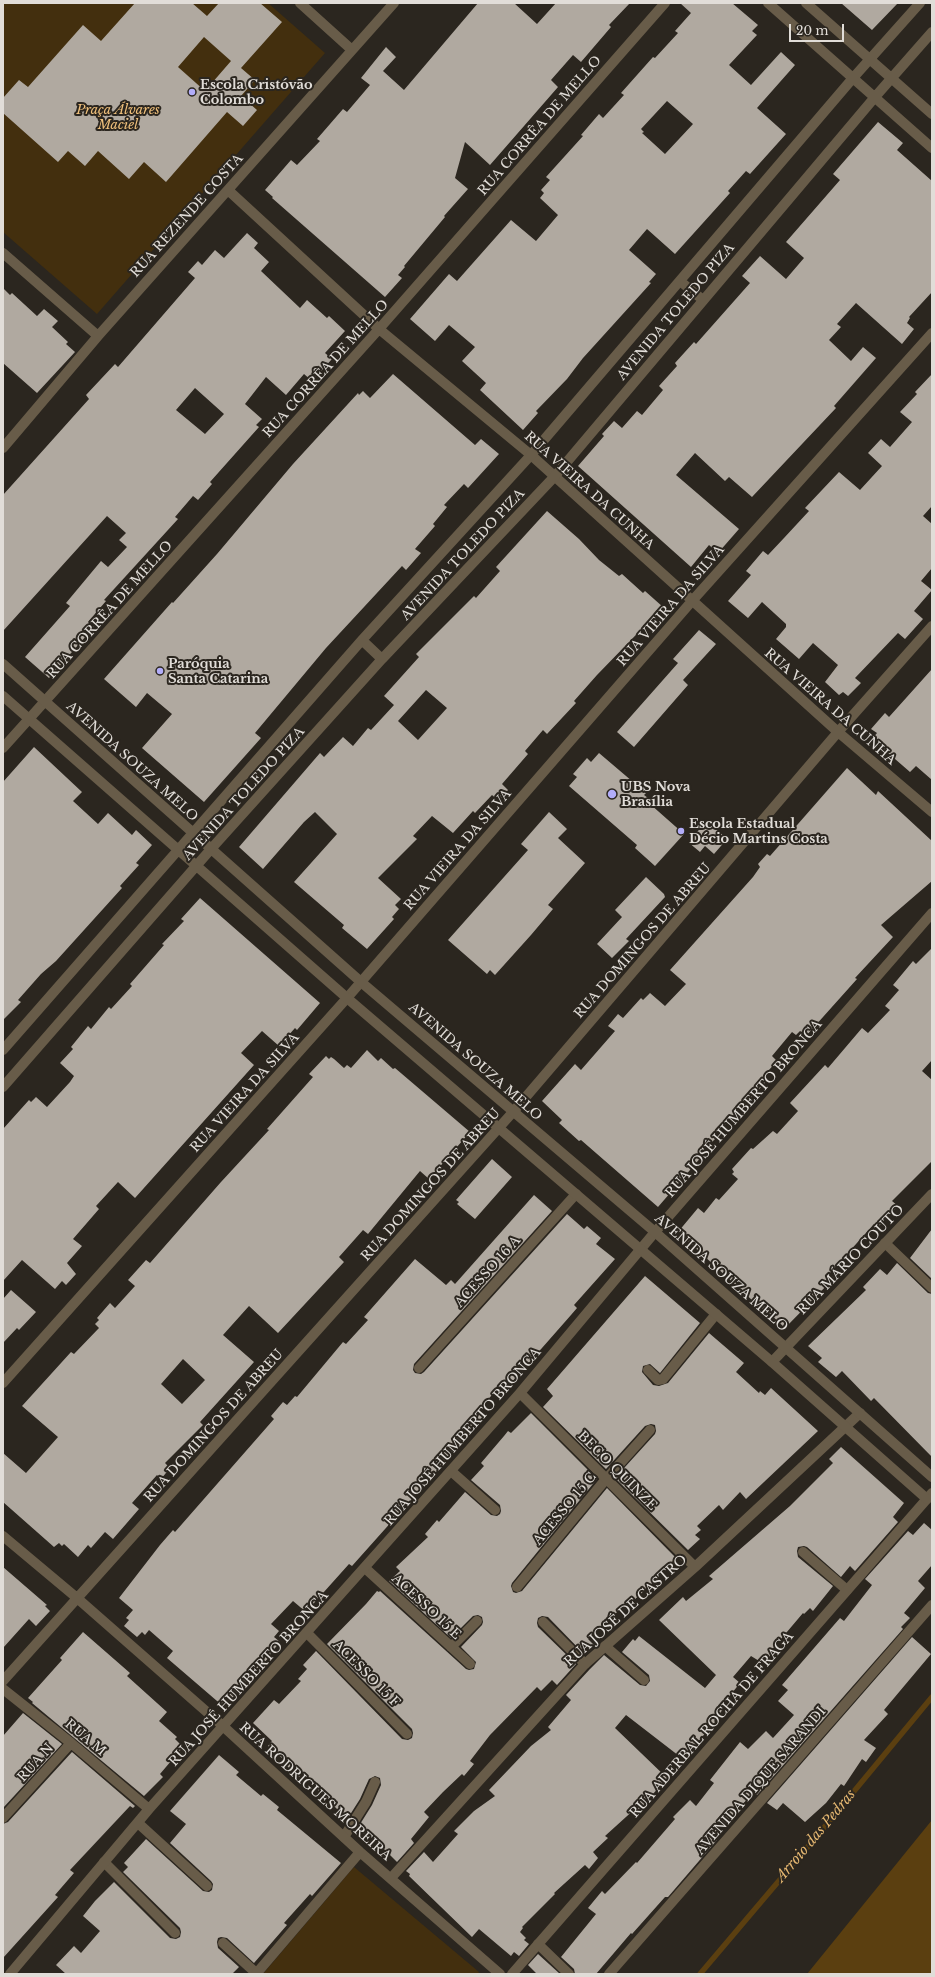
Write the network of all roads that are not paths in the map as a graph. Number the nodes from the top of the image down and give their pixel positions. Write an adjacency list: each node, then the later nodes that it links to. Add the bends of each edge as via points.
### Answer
1 (300, 3): 8 (street)
2 (394, 3): 8 (street, RUA REZENDE COSTA)
3 (665, 3): 19 (street, RUA CORRÊA DE MELLO)
4 (768, 3): 10 (street)
5 (806, 3): 9 (street)
6 (920, 3): 9 (street, AVENIDA TOLEDO PIZA)
7 (932, 32): 11 (street, AVENIDA TOLEDO PIZA)
8 (352, 50): 15 (street, RUA REZENDE COSTA)
9 (869, 59): 10 (street, AVENIDA TOLEDO PIZA); 11 (street)
10 (853, 78): 12 (street); 17 (street, AVENIDA TOLEDO PIZA)
11 (891, 78): 12 (street, AVENIDA TOLEDO PIZA); 13 (street)
12 (875, 97): 14 (street); 18 (street, AVENIDA TOLEDO PIZA)
13 (932, 114)
14 (932, 148)
15 (228, 190): 19 (street, RUA VIEIRA DA CUNHA); 21 (street, RUA REZENDE COSTA)
16 (3, 253): 21 (street)
17 (680, 281): 18 (street); 23 (street, AVENIDA TOLEDO PIZA)
18 (703, 300): 24 (street, AVENIDA TOLEDO PIZA)
19 (379, 329): 23 (street, RUA VIEIRA DA CUNHA); 31 (street, RUA CORRÊA DE MELLO)
20 (932, 333): 25 (street, RUA VIEIRA DA SILVA)
21 (98, 336): 22 (street, RUA REZENDE COSTA)
22 (3, 448)
23 (531, 455): 24 (street, RUA VIEIRA DA CUNHA); 27 (street, AVENIDA TOLEDO PIZA)
24 (555, 476): 25 (street, RUA VIEIRA DA CUNHA); 28 (street, AVENIDA TOLEDO PIZA)
25 (692, 601): 33 (street, RUA VIEIRA DA CUNHA); 41 (street, RUA VIEIRA DA SILVA)
26 (932, 626): 33 (street, RUA DOMINGOS DE ABREU)
27 (362, 640): 28 (street); 36 (street, AVENIDA TOLEDO PIZA)
28 (382, 659): 37 (street, AVENIDA TOLEDO PIZA)
29 (3, 664): 31 (street, AVENIDA SOUZA MELO)
30 (3, 696): 32 (street)
31 (45, 702): 32 (street, RUA CORRÊA DE MELLO); 36 (street, AVENIDA SOUZA MELO)
32 (29, 719): 34 (street, RUA CORRÊA DE MELLO); 38 (street)
33 (838, 732): 35 (street, RUA VIEIRA DA CUNHA); 45 (street, RUA DOMINGOS DE ABREU)
34 (3, 748)
35 (932, 812)
36 (192, 833): 37 (street, AVENIDA SOUZA MELO); 38 (street, AVENIDA TOLEDO PIZA)
37 (211, 849): 39 (street, AVENIDA TOLEDO PIZA); 41 (street, AVENIDA SOUZA MELO)
38 (178, 851): 39 (street); 43 (street, AVENIDA TOLEDO PIZA)
39 (197, 866): 42 (street); 44 (street, AVENIDA TOLEDO PIZA)
40 (932, 913): 49 (street, RUA JOSÉ HUMBERTO BRONCA)
41 (361, 982): 42 (street, RUA VIEIRA DA SILVA); 45 (street, AVENIDA SOUZA MELO)
42 (347, 998): 46 (street); 58 (street, RUA VIEIRA DA SILVA)
43 (3, 1050)
44 (3, 1087)
45 (513, 1112): 46 (street, RUA DOMINGOS DE ABREU); 49 (street, AVENIDA SOUZA MELO)
46 (498, 1129): 47 (street); 74 (street, RUA DOMINGOS DE ABREU)
47 (576, 1194): 51 (street); 56 (street, ACESSO 16 A)
48 (932, 1194): 50 (street, RUA MÁRIO COUTO)
49 (655, 1232): 51 (street, RUA JOSÉ HUMBERTO BRONCA); 54 (street, AVENIDA SOUZA MELO)
50 (885, 1243): 52 (street); 54 (street, RUA MÁRIO COUTO)
51 (641, 1250): 53 (street); 59 (street, RUA JOSÉ HUMBERTO BRONCA)
52 (932, 1288)
53 (716, 1314): 55 (street); 57 (street, via 663,1379 658,1380)
54 (786, 1346): 55 (street, RUA MÁRIO COUTO); 60 (street, AVENIDA SOUZA MELO)
55 (772, 1362): 61 (street)
56 (419, 1368)
57 (648, 1370)
58 (3, 1383)
59 (520, 1393): 63 (street, RUA JOSÉ HUMBERTO BRONCA); 65 (street, BECO QUINZE)
60 (860, 1413): 61 (street, RUA JOSÉ DE CASTRO); 64 (street, AVENIDA SOUZA MELO)
61 (846, 1426): 66 (street); 70 (street, RUA JOSÉ DE CASTRO)
62 (650, 1430): 65 (street, ACESSO 15 C)
63 (451, 1471): 67 (street); 71 (street, RUA JOSÉ HUMBERTO BRONCA)
64 (932, 1477)
65 (606, 1479): 70 (street, BECO QUINZE); 72 (street, ACESSO 15 C)
66 (929, 1496): 73 (street, RUA ADERBAL ROCHA DE FRAGA)
67 (495, 1510)
68 (3, 1536): 74 (street, RUA RODRIGUES MOREIRA)
69 (803, 1552): 73 (street)
70 (695, 1567): 79 (street, RUA JOSÉ DE CASTRO)
71 (365, 1568): 78 (street, RUA JOSÉ HUMBERTO BRONCA); 80 (street, ACESSO 15 E)
72 (517, 1587)
73 (847, 1590): 100 (street, RUA ADERBAL ROCHA DE FRAGA)
74 (77, 1598): 84 (street, RUA DOMINGOS DE ABREU); 86 (street, RUA RODRIGUES MOREIRA)
75 (932, 1605): 106 (street, AVENIDA DIQUE SARANDI)
76 (477, 1621): 80 (street)
77 (543, 1622): 82 (street)
78 (307, 1633): 86 (street, RUA JOSÉ HUMBERTO BRONCA); 87 (street, ACESSO 15 F)
79 (605, 1646): 82 (street, RUA JOSÉ DE CASTRO); 83 (street)
80 (451, 1647): 81 (street, ACESSO 15 E)
81 (470, 1664)
82 (585, 1664): 96 (street, RUA JOSÉ DE CASTRO)
83 (644, 1680)
84 (3, 1681)
85 (3, 1689): 88 (street, RUA M)
86 (224, 1727): 90 (street, RUA JOSÉ HUMBERTO BRONCA); 93 (street, RUA RODRIGUES MOREIRA)
87 (407, 1734)
88 (71, 1743): 90 (street, RUA M); 91 (street, RUA N)
89 (375, 1782): 93 (street)
90 (149, 1810): 92 (street, RUA JOSÉ HUMBERTO BRONCA)
91 (3, 1818)
92 (138, 1823): 95 (street, RUA JOSÉ HUMBERTO BRONCA); 97 (street)
93 (344, 1837): 94 (street, RUA RODRIGUES MOREIRA)
94 (360, 1852): 96 (street, RUA RODRIGUES MOREIRA); 102 (street)
95 (104, 1862): 98 (street); 101 (street, RUA JOSÉ HUMBERTO BRONCA)
96 (391, 1878): 103 (street, RUA RODRIGUES MOREIRA)
97 (207, 1886)
98 (175, 1933)
99 (223, 1943): 102 (street)
100 (538, 1944): 104 (street, RUA ADERBAL ROCHA DE FRAGA); 105 (street)
101 (10, 1974)
102 (256, 1974)
103 (500, 1974)
104 (512, 1974)
105 (569, 1974)
106 (609, 1974)

